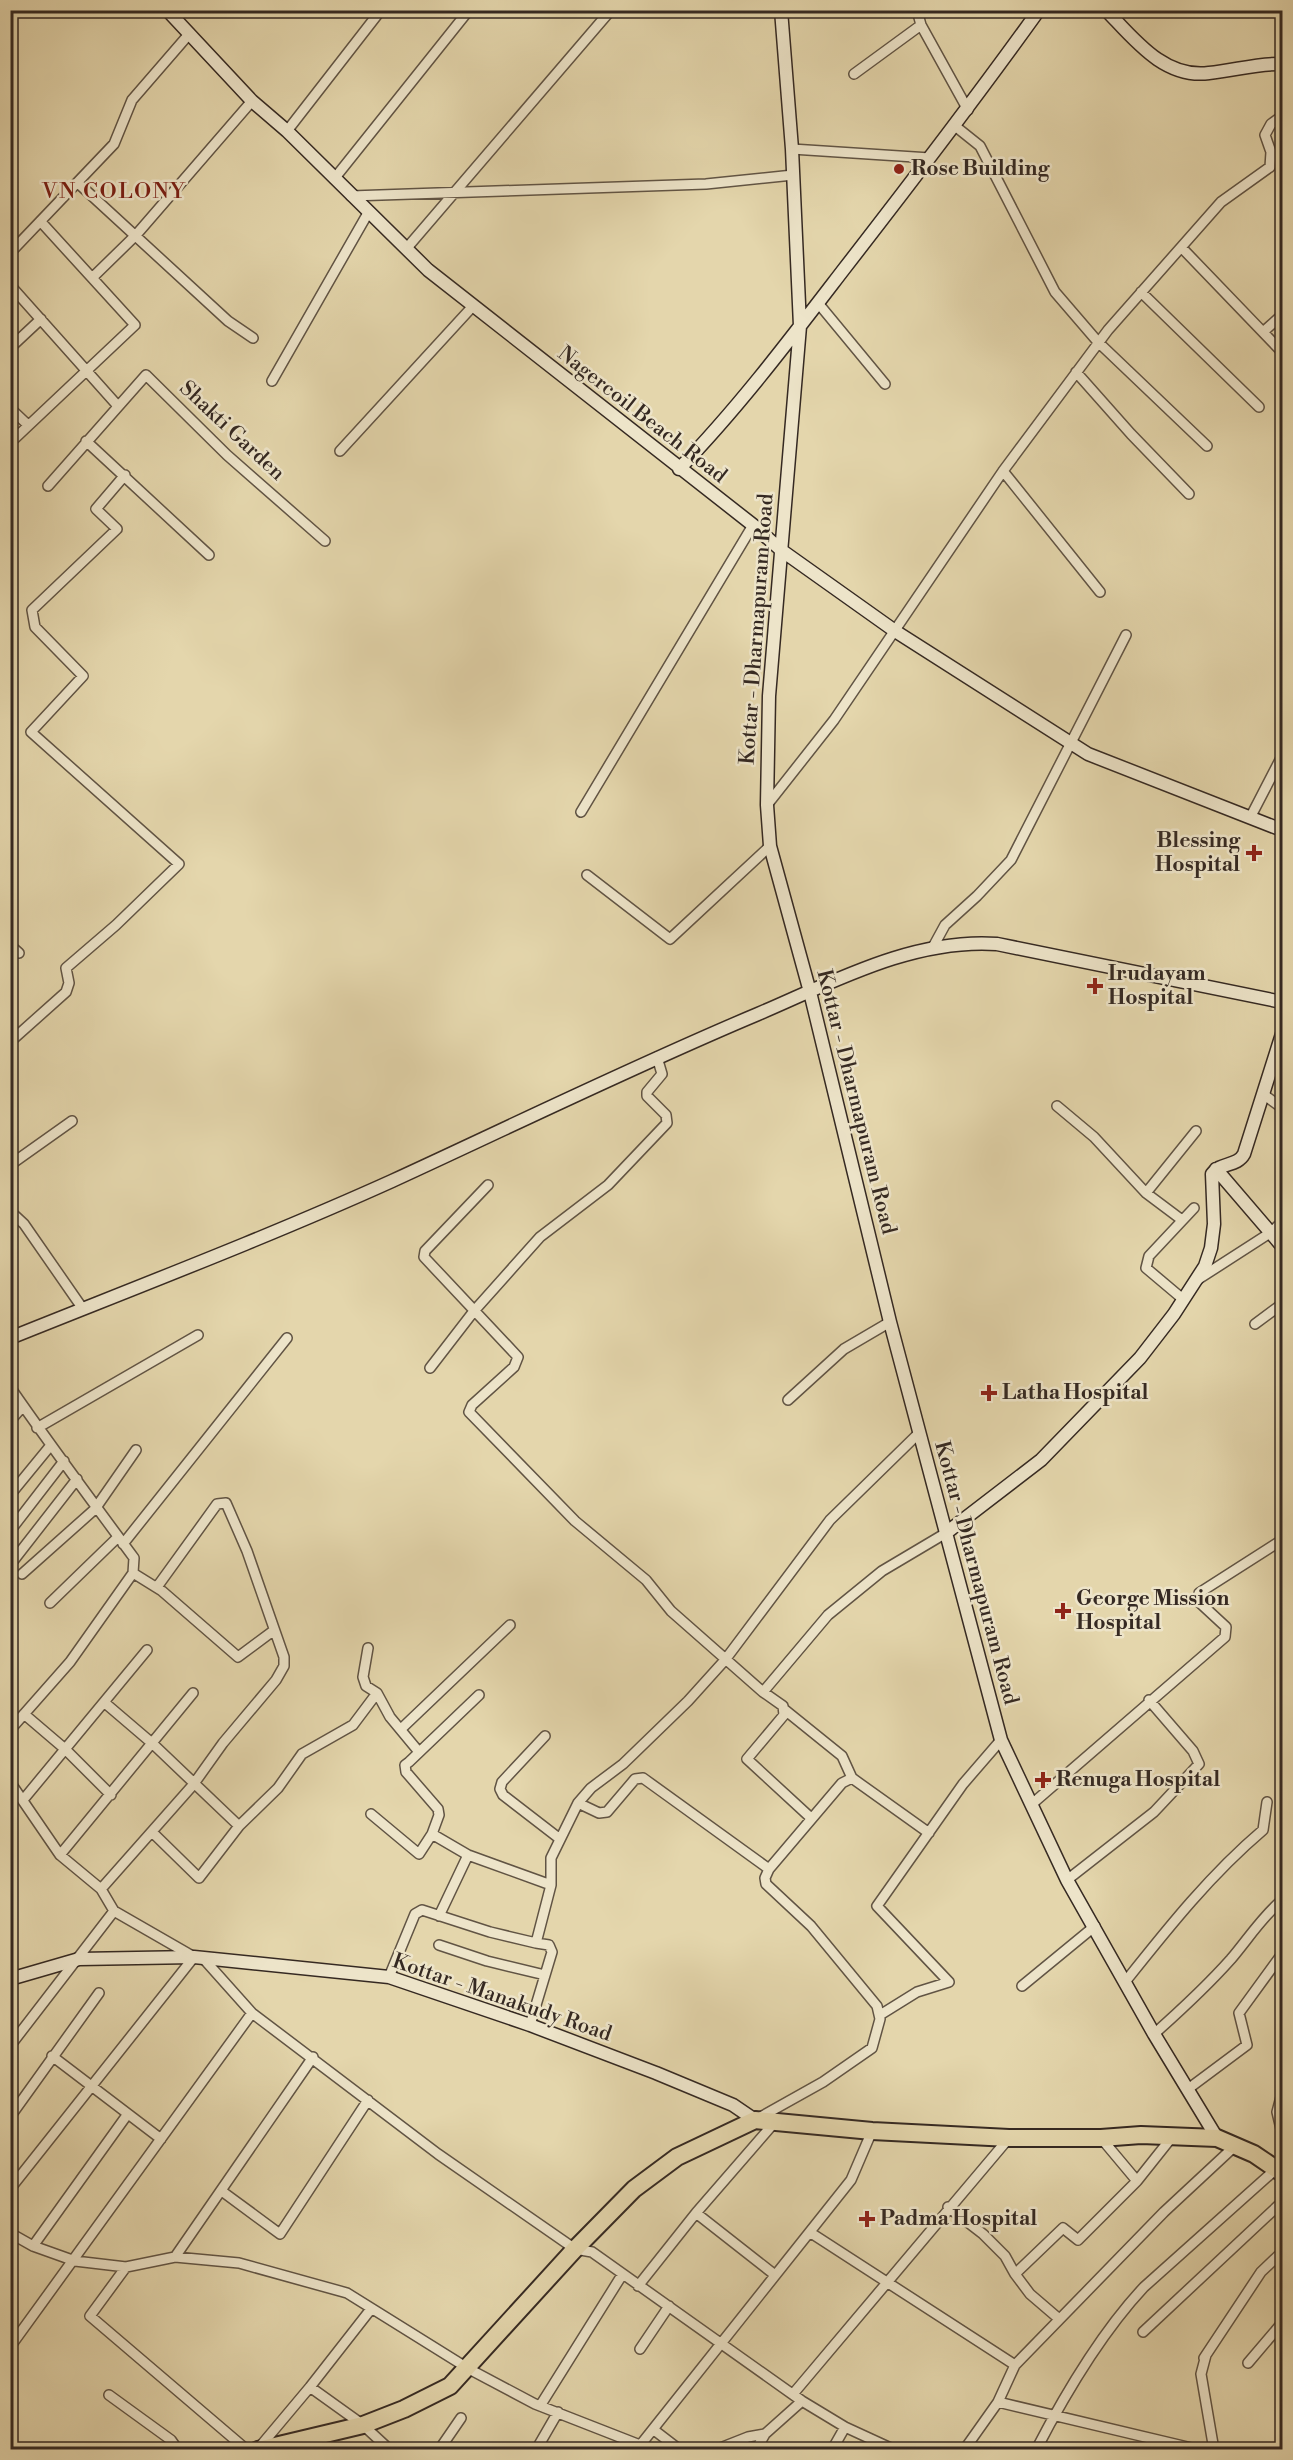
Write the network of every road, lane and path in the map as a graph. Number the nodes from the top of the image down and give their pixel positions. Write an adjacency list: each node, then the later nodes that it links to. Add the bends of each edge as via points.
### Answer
1 (381, 10): 17 (street)
2 (469, 10): 21 (street)
3 (611, 10): 23 (street)
4 (781, 10): 18 (main road, Kottar - Dharmapuram Road)
5 (917, 10): 9 (street)
6 (1039, 10): 14 (main road)
7 (1106, 10): 11 (main road, via 1148,52 1178,71 1205,74)
8 (168, 11): 10 (main road, Nagercoil Beach Road)
9 (921, 25): 12 (street); 14 (street)
10 (190, 33): 13 (main road, Nagercoil Beach Road); 22 (street, via 132,100 114,144)
11 (1282, 64)
12 (854, 74)
13 (252, 101): 17 (main road, Nagercoil Beach Road); 27 (street)
14 (968, 110): 16 (main road)
15 (1282, 116): 28 (street, via 1265,135 1271,152 1270,167 1221,202)
16 (955, 126): 19 (main road); 41 (street, via 980,146 1055,292)
17 (287, 131): 21 (main road, Nagercoil Beach Road)
18 (792, 149): 19 (street); 20 (main road, Kottar - Dharmapuram Road)
19 (930, 158): 34 (main road)
20 (793, 175): 23 (street, via 706,184); 38 (main road, Kottar - Dharmapuram Road)
21 (334, 179): 24 (main road, Nagercoil Beach Road)
22 (79, 184): 26 (street); 27 (street)
23 (453, 194): 24 (street); 29 (street)
24 (351, 196): 25 (main road, Nagercoil Beach Road)
25 (368, 213): 29 (main road, Nagercoil Beach Road); 46 (street)
26 (42, 223): 30 (street); 31 (street)
27 (136, 235): 31 (street); 40 (street, via 228,321)
28 (1182, 248): 33 (street); 39 (street)
29 (406, 249): 35 (main road, Nagercoil Beach Road)
30 (10, 253)
31 (93, 277): 44 (street, via 135,325)
32 (10, 285): 37 (street)
33 (1141, 292): 41 (street); 49 (street)
34 (818, 303): 38 (main road); 47 (street)
35 (473, 306): 55 (street); 56 (main road, Nagercoil Beach Road)
36 (1282, 315): 39 (street)
37 (41, 320): 42 (street); 44 (street)
38 (800, 326): 56 (main road, via 726,421); 63 (main road, Kottar - Dharmapuram Road)
39 (1263, 332): 43 (street)
40 (253, 338)
41 (1098, 342): 45 (street); 54 (street)
42 (10, 348)
43 (1282, 352)
44 (86, 371): 48 (street); 51 (street)
45 (1076, 372): 57 (street); 60 (street)
46 (272, 381)
47 (885, 384)
48 (117, 405): 52 (street); 62 (street, Shakti Garden, via 146,375 227,455)
49 (1259, 407)
50 (10, 408): 51 (street)
51 (28, 425): 53 (street)
52 (86, 441): 58 (street); 59 (street)
53 (10, 443)
54 (1207, 446)
55 (340, 452)
56 (679, 469): 61 (main road, Nagercoil Beach Road)
57 (1003, 471): 65 (street); 66 (street)
58 (125, 475): 64 (street); 82 (street, via 96,509 117,529 32,610 35,627 83,676 31,732 179,864 66,968 66,992)
59 (48, 486)
60 (1189, 494)
61 (753, 525): 63 (main road, Nagercoil Beach Road); 71 (street)
62 (325, 541)
63 (781, 550): 66 (main road, Nagercoil Beach Road); 70 (main road, Kottar - Dharmapuram Road, via 769,696)
64 (209, 555)
65 (1100, 592)
66 (895, 631): 68 (main road, Nagercoil Beach Road); 70 (street, via 834,720)
67 (1126, 635): 68 (street)
68 (1070, 742): 72 (main road, Nagercoil Beach Road, via 1088,754); 77 (street, via 1011,860 945,925)
69 (1282, 756): 72 (street)
70 (767, 805): 74 (main road, Kottar - Dharmapuram Road)
71 (581, 812)
72 (1251, 816): 73 (main road, Nagercoil Beach Road)
73 (1282, 830)
74 (770, 846): 75 (street, via 670,939); 79 (main road, Kottar - Dharmapuram Road)
75 (587, 875)
76 (10, 945): 78 (street)
77 (933, 947): 79 (main road); 80 (main road, via 966,942 997,944)
78 (19, 953)
79 (810, 992): 83 (main road); 104 (main road, Kottar - Dharmapuram Road)
80 (1282, 1002)
81 (1282, 1034): 84 (main road)
82 (10, 1042)
83 (657, 1057): 102 (main road, via 389,1182); 103 (street, via 662,1074 646,1096 668,1122 608,1185 540,1237)
84 (1263, 1094): 86 (street); 90 (main road, via 1241,1160)
85 (1057, 1106): 92 (street, via 1094,1137)
86 (1282, 1108)
87 (72, 1121): 89 (street)
88 (1196, 1131): 92 (street)
89 (10, 1165)
90 (1216, 1169): 97 (main road); 99 (main road, via 1212,1174 1211,1248)
91 (488, 1185): 103 (street, via 425,1251 424,1257)
92 (1146, 1192): 95 (street)
93 (1194, 1208): 95 (street)
94 (10, 1212): 102 (street, via 24,1224)
95 (1182, 1220): 100 (street, via 1149,1256 1145,1266)
96 (1282, 1222): 97 (street)
97 (1270, 1233): 98 (main road); 99 (street)
98 (1282, 1246)
99 (1197, 1280): 100 (main road)
100 (1184, 1300): 123 (main road, via 1140,1358 1041,1460)
101 (1282, 1304): 105 (street)
102 (83, 1309): 107 (main road)
103 (474, 1311): 109 (street); 135 (street, via 518,1358 514,1367 472,1405 469,1413 575,1521 646,1580 671,1611)
104 (890, 1322): 111 (street, via 844,1349); 115 (main road, Kottar - Dharmapuram Road)
105 (1255, 1324)
106 (198, 1335): 114 (street)
107 (10, 1338)
108 (287, 1338): 125 (street)
109 (430, 1368)
110 (10, 1387): 112 (street)
111 (788, 1400)
112 (23, 1406): 113 (street); 114 (street)
113 (10, 1421)
114 (37, 1428): 116 (street)
115 (919, 1433): 123 (main road, Kottar - Dharmapuram Road); 135 (street, via 830,1520)
116 (51, 1445): 118 (street); 120 (street)
117 (136, 1450): 121 (street)
118 (64, 1461): 119 (street); 122 (street)
119 (77, 1479): 121 (street); 126 (street)
120 (10, 1495)
121 (95, 1509): 125 (street); 128 (street)
122 (10, 1531)
123 (946, 1533): 136 (street, via 882,1571 828,1615); 147 (main road, Kottar - Dharmapuram Road)
124 (1282, 1540): 140 (street, via 1198,1593 1198,1600 1226,1627 1227,1633)
125 (120, 1541): 127 (street, via 134,1558); 130 (street)
126 (10, 1565)
127 (133, 1573): 129 (street); 143 (street, via 70,1662)
128 (22, 1574)
129 (157, 1587): 132 (street, via 238,1656); 132 (street, via 217,1504 223,1502 247,1551)
130 (50, 1603)
131 (510, 1625): 144 (street)
132 (273, 1631): 153 (street, via 284,1666)
133 (368, 1647): 138 (street, via 363,1677 366,1686)
134 (147, 1650): 141 (street)
135 (724, 1660): 136 (street); 157 (street, via 688,1701)
136 (763, 1692): 142 (street)
137 (193, 1693): 148 (street)
138 (377, 1693): 144 (street); 161 (street, via 353,1725 302,1754 278,1788)
139 (478, 1695): 150 (street)
140 (1149, 1700): 158 (street); 169 (street, via 1199,1764 1154,1812)
141 (105, 1703): 148 (street); 149 (street)
142 (785, 1710): 151 (street, via 842,1756); 160 (street, via 747,1759)
143 (24, 1714): 145 (street); 149 (street)
144 (401, 1729): 150 (street)
145 (10, 1730)
146 (545, 1736): 165 (street, via 502,1782 500,1789)
147 (1001, 1740): 158 (main road, Kottar - Dharmapuram Road); 163 (street, via 963,1784)
148 (153, 1744): 153 (street); 154 (street)
149 (65, 1749): 154 (street); 155 (street)
150 (420, 1752): 164 (street, via 405,1769 438,1809)
151 (852, 1778): 160 (street); 163 (street)
152 (10, 1782): 155 (street)
153 (193, 1785): 161 (street); 162 (street)
154 (111, 1795): 166 (street)
155 (23, 1800): 166 (street)
156 (1267, 1802): 184 (street, via 1263,1830 1228,1860)
157 (579, 1803): 165 (street); 168 (street, via 599,1813 607,1812 635,1779 643,1778)
158 (1032, 1804): 169 (main road, Kottar - Dharmapuram Road)
159 (371, 1814): 164 (street, via 419,1854)
160 (811, 1818): 168 (street)
161 (239, 1826): 162 (street, via 199,1878)
162 (152, 1832): 171 (street)
163 (929, 1833): 188 (street, via 878,1906 949,1982 917,1992)
164 (432, 1834): 167 (street)
165 (560, 1839): 170 (street, via 551,1858)
166 (60, 1855): 171 (street)
167 (468, 1855): 170 (street); 174 (street)
168 (769, 1869): 188 (street, via 766,1884 811,1926 877,2006)
169 (1067, 1880): 175 (main road, Kottar - Dharmapuram Road)
170 (551, 1885): 176 (street)
171 (101, 1889): 173 (street)
172 (1282, 1900): 190 (street, via 1190,2003)
173 (114, 1911): 179 (street); 180 (street)
174 (439, 1916): 176 (street); 182 (street, via 422,1910 415,1914)
175 (1095, 1926): 184 (main road, Kottar - Dharmapuram Road); 185 (street)
176 (536, 1943): 181 (street, via 552,1949)
177 (439, 1945): 181 (street)
178 (1282, 1954): 195 (street, via 1239,2013 1247,2045)
179 (198, 1957): 180 (main road, Kottar - Manakudy Road); 182 (main road, Kottar - Manakudy Road); 187 (street); 194 (street)
180 (79, 1959): 183 (main road, Kottar - Manakudy Road); 191 (street)
181 (545, 1975): 189 (street)
182 (389, 1977): 189 (main road, Kottar - Manakudy Road)
183 (10, 1979)
184 (1125, 1982): 190 (main road, Kottar - Dharmapuram Road)
185 (1022, 1986)
186 (99, 1993): 192 (street)
187 (252, 2013): 193 (street); 208 (street)
188 (880, 2015): 200 (street, via 876,2041 869,2051)
189 (530, 2025): 200 (main road, Kottar - Manakudy Road, via 733,2105)
190 (1154, 2034): 195 (main road, Kottar - Dharmapuram Road)
191 (10, 2046)
192 (52, 2056): 194 (street); 199 (street)
193 (313, 2057): 197 (street); 213 (street)
194 (92, 2089): 198 (street); 212 (street)
195 (1188, 2089): 207 (main road, Kottar - Dharmapuram Road)
196 (1282, 2093): 203 (street, via 1278,2112)
197 (368, 2100): 213 (street, via 280,2234); 220 (street)
198 (127, 2115): 208 (street); 219 (street)
199 (10, 2117)
200 (755, 2120): 201 (highway); 220 (highway, via 677,2157 634,2190)
201 (774, 2123): 202 (highway); 216 (street)
202 (872, 2131): 205 (highway); 217 (street, via 851,2180)
203 (1282, 2133)
204 (1172, 2137): 206 (highway); 207 (highway); 211 (street)
205 (1009, 2138): 206 (highway); 215 (street)
206 (1101, 2138): 211 (street)
207 (1217, 2138): 209 (highway)
208 (161, 2139): 223 (street)
209 (1236, 2145): 210 (highway); 232 (street)
210 (1279, 2171): 250 (street, via 1125,2307)
211 (1137, 2181): 225 (street, via 1078,2240 1063,2228)
212 (10, 2189)
213 (223, 2192): 222 (street)
214 (1282, 2202): 234 (street)
215 (948, 2207): 225 (street, via 983,2234 1005,2256); 228 (street)
216 (696, 2213): 227 (street); 229 (street)
217 (811, 2233): 227 (street); 228 (street)
218 (10, 2234): 219 (street)
219 (33, 2246): 223 (street)
220 (575, 2249): 226 (street, via 592,2252); 242 (highway)
221 (1282, 2252): 239 (street, via 1261,2272)
222 (176, 2257): 224 (street); 231 (street, via 239,2263 347,2294)
223 (75, 2261): 224 (street); 237 (street)
224 (126, 2267): 258 (street, via 90,2316)
225 (1015, 2274): 232 (street, via 1030,2294)
226 (622, 2275): 229 (street); 248 (street)
227 (775, 2275): 236 (street)
228 (888, 2281): 241 (street, via 911,2300); 244 (street)
229 (638, 2286): 230 (street)
230 (669, 2306): 236 (street); 238 (street)
231 (372, 2308): 242 (street); 243 (street)
232 (1058, 2318): 241 (street)
233 (1282, 2324): 240 (street)
234 (1143, 2332)
235 (1215, 2336): 239 (street)
236 (721, 2342): 244 (street); 254 (street)
237 (10, 2347)
238 (639, 2349)
239 (1204, 2358): 271 (street, via 1201,2374)
240 (1248, 2363)
241 (1015, 2365): 247 (street)
242 (469, 2369): 248 (street); 252 (highway, via 434,2395)
243 (310, 2387): 252 (street); 259 (street)
244 (793, 2394): 246 (street)
245 (109, 2395): 257 (street, via 171,2440)
246 (801, 2401): 253 (street); 255 (street)
247 (998, 2402): 250 (street); 268 (street)
248 (540, 2406): 249 (street)
249 (558, 2412): 256 (street); 262 (street)
250 (1054, 2415): 269 (street); 270 (street)
251 (461, 2418): 261 (street)
252 (363, 2425): 259 (highway); 260 (street)
253 (845, 2427): 266 (street); 267 (street)
254 (654, 2430): 256 (street); 263 (street)
255 (765, 2434): 264 (street); 265 (street)
256 (638, 2447)
257 (178, 2450)
258 (247, 2450)
259 (258, 2450)
260 (390, 2450)
261 (439, 2450)
262 (536, 2450)
263 (680, 2450)
264 (715, 2450)
265 (756, 2450)
266 (832, 2450)
267 (895, 2450)
268 (964, 2450)
269 (1036, 2450)
270 (1200, 2450)
271 (1214, 2450)

